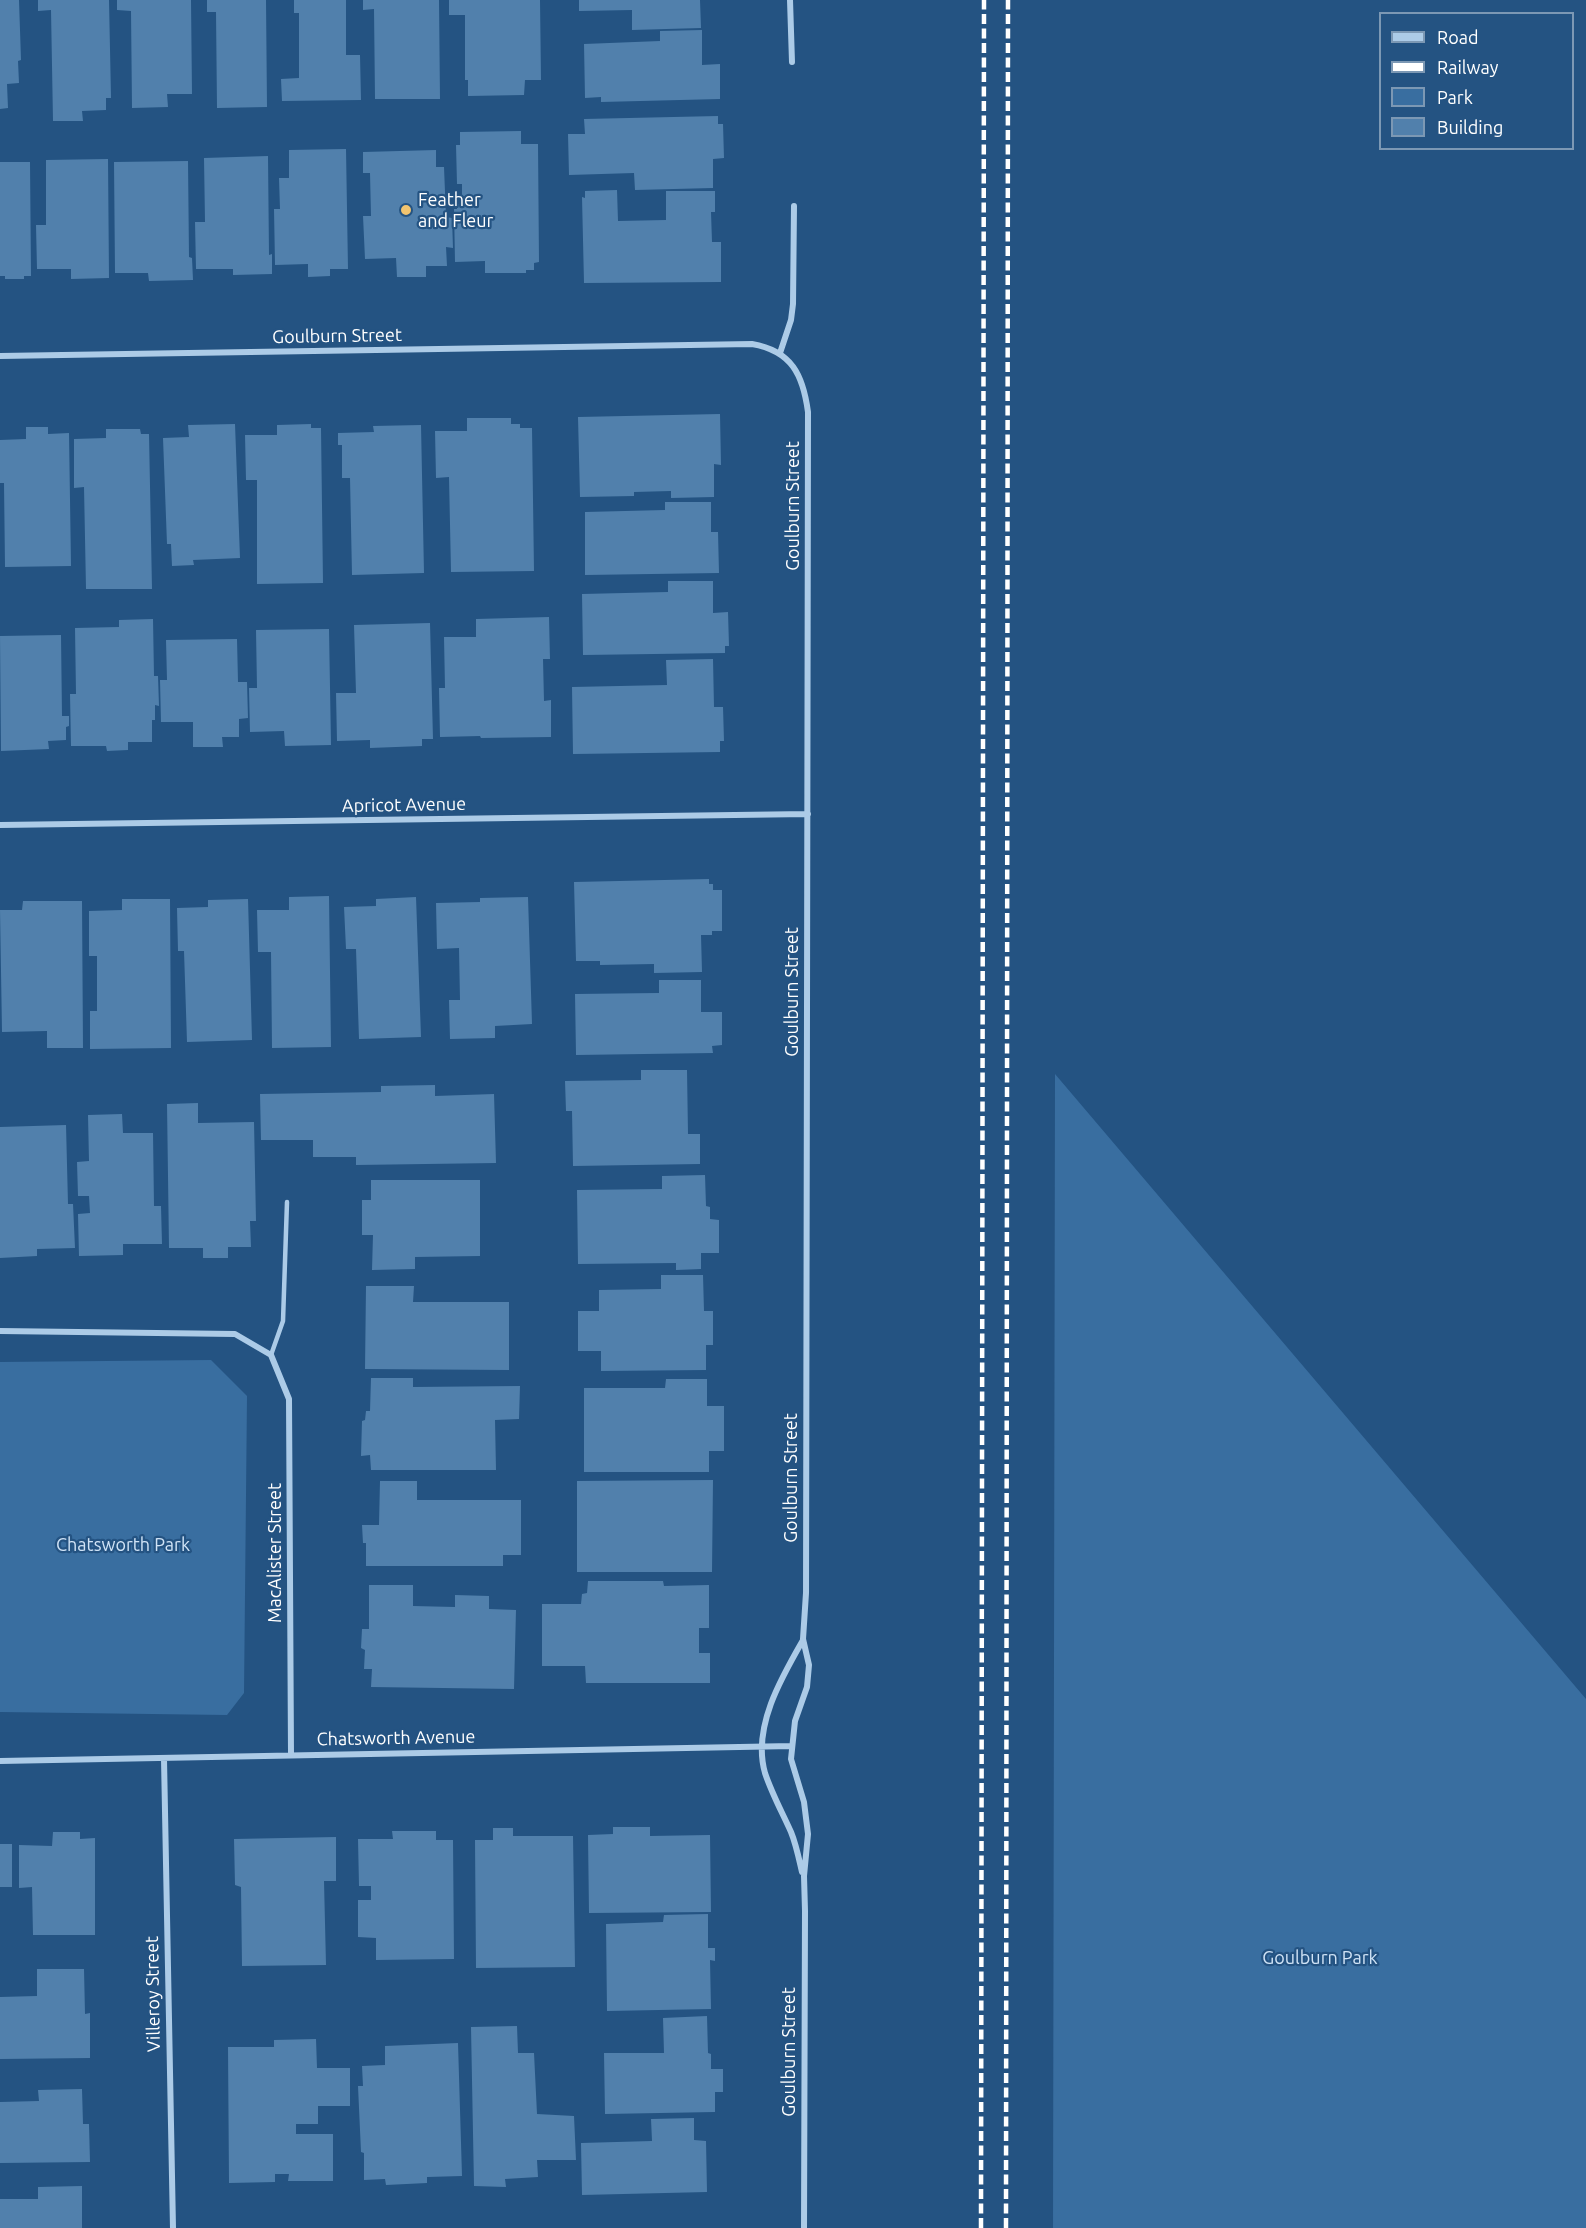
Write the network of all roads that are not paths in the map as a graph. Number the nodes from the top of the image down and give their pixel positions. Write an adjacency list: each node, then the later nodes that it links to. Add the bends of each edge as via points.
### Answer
1 (790, 0): 2 (street)
2 (792, 62)
3 (794, 206): 4 (street, via 793,304)
4 (780, 353): 5 (street, Goulburn Street, via 752,344); 6 (street, Goulburn Street, via 799,375 808,412)
5 (0, 356)
6 (808, 814): 7 (street, Apricot Avenue); 11 (street, Goulburn Street)
7 (0, 825)
8 (287, 1202): 10 (lane, via 283,1321)
9 (0, 1331): 10 (street, via 235,1334)
10 (271, 1355): 14 (street, MacAlister Street, via 289,1399)
11 (803, 1639): 12 (street, Goulburn Street, via 809,1665 807,1687 795,1721); 13 (street, Goulburn Street, via 772,1701)
12 (792, 1746): 13 (street, Chatsworth Avenue); 17 (street, Goulburn Street, via 791,1759 804,1802 808,1834)
13 (761, 1747): 14 (street, Chatsworth Avenue); 17 (street, Goulburn Street, via 765,1771 792,1834)
14 (291, 1755): 15 (street, Chatsworth Avenue)
15 (164, 1759): 16 (street, Chatsworth Avenue); 18 (street, Villeroy Street)
16 (0, 1761)
17 (804, 1876): 19 (street, Goulburn Street)
18 (173, 2228)
19 (804, 2228)

